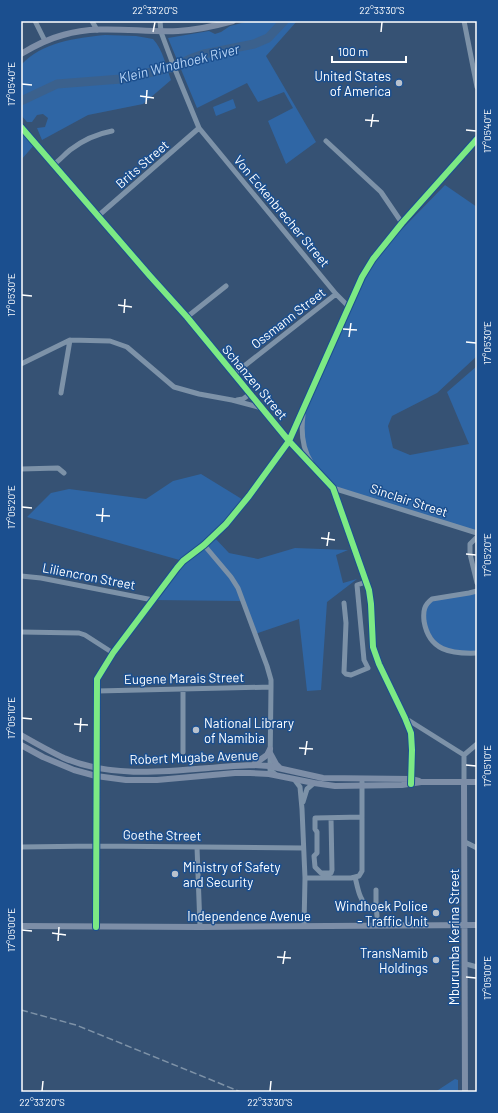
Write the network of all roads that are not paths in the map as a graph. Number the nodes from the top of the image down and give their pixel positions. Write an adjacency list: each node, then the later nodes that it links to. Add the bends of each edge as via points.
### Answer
1 (35, 21): 8 (street)
2 (92, 21): 6 (street)
3 (160, 21): 7 (street)
4 (232, 21): 7 (main road, via 194,29)
5 (464, 21): 10 (street)
6 (97, 30): 7 (main road); 8 (main road, via 63,34)
7 (161, 32): 12 (street, Von Eckenbrecher Street)
8 (45, 41): 9 (main road)
9 (21, 54)
10 (477, 87)
11 (21, 127): 16 (street, Schanzen Street)
12 (199, 128): 17 (street, Brits Street); 20 (street, Von Eckenbrecher Street)
13 (112, 131): 16 (street, via 100,133 86,140)
14 (477, 139): 18 (street)
15 (326, 141): 18 (street, via 381,192)
16 (53, 165): 17 (street, Schanzen Street)
17 (98, 216): 22 (street, Schanzen Street)
18 (402, 223): 21 (street, via 367,268)
19 (226, 286): 22 (street)
20 (336, 294): 21 (street, Von Eckenbrecher Street); 25 (street, Ossmann Street)
21 (348, 306): 30 (street)
22 (187, 317): 25 (street, Schanzen Street)
23 (70, 340): 24 (street); 26 (street); 28 (street, via 120,344 174,387)
24 (21, 364)
25 (234, 374): 27 (street, Schanzen Street)
26 (61, 392)
27 (250, 394): 28 (street, via 243,400); 29 (street, Schanzen Street)
28 (232, 400): 29 (street)
29 (262, 408): 31 (street, Schanzen Street)
30 (303, 410): 31 (street); 33 (street, via 303,441)
31 (289, 441): 33 (street, Schanzen Street); 38 (street, via 226,524)
32 (21, 469): 34 (street, via 58,468)
33 (316, 471): 35 (street, Schanzen Street)
34 (64, 473)
35 (333, 488): 36 (street, Sinclair Street); 40 (street, Schanzen Street)
36 (477, 533)
37 (477, 537): 41 (street, via 470,544)
38 (204, 545): 43 (street, via 180,564); 50 (street, via 238,588 267,666)
39 (21, 576): 43 (street, Liliencron Street)
40 (366, 582): 48 (street, Schanzen Street, via 371,604 373,647); 49 (street, via 357,585 364,660)
41 (477, 583)
42 (477, 591): 46 (street, via 432,599 423,612 429,637 435,644 456,653)
43 (153, 600): 47 (street)
44 (344, 603): 49 (street, via 344,672 351,675)
45 (21, 632): 47 (street, via 79,633)
46 (477, 653)
47 (114, 654): 52 (street, via 97,679)
48 (379, 664): 49 (street); 53 (street, Schanzen Street)
49 (368, 668)
50 (271, 687): 51 (street, Eugene Marais Street); 57 (street)
51 (183, 689): 52 (street, Eugene Marais Street); 58 (street)
52 (96, 691): 62 (street)
53 (405, 718): 59 (street); 68 (street, Schanzen Street, via 411,733)
54 (21, 735): 62 (main road, Robert Mugabe Avenue, via 64,758)
55 (477, 744): 59 (street)
56 (21, 745): 64 (main road, Robert Mugabe Avenue, via 62,766)
57 (270, 751): 60 (main road); 61 (street); 63 (main road, via 278,767)
58 (184, 752)
59 (464, 755): 69 (street)
60 (253, 765): 61 (main road, Robert Mugabe Avenue); 62 (main road, Robert Mugabe Avenue, via 150,772)
61 (269, 766): 63 (main road, Robert Mugabe Avenue); 65 (street, via 272,773)
62 (96, 767): 64 (street)
63 (285, 770): 67 (main road, Robert Mugabe Avenue, via 323,778)
64 (96, 776): 65 (main road, Robert Mugabe Avenue, via 142,781 235,773); 76 (street)
65 (278, 776): 66 (main road, Robert Mugabe Avenue)
66 (294, 779): 71 (main road, Robert Mugabe Avenue); 72 (street, via 300,787)
67 (362, 782): 68 (main road, Robert Mugabe Avenue); 71 (main road, Robert Mugabe Avenue, via 335,786); 73 (street)
68 (411, 782): 69 (main road, Robert Mugabe Avenue)
69 (464, 782): 70 (main road, Robert Mugabe Avenue); 75 (main road, Mburumba Kerina Street)
70 (477, 782)
71 (314, 784): 72 (street, via 306,789)
72 (302, 809): 79 (street)
73 (362, 817): 74 (street); 81 (street, via 362,871)
74 (331, 818): 74 (street, via 332,870 331,873 321,873 315,867 314,856 318,853 314,819)
75 (465, 842): 80 (street); 89 (main road, Mburumba Kerina Street)
76 (96, 846): 77 (street, Goethe Street); 78 (street, Goethe Street); 87 (street)
77 (21, 847)
78 (197, 847): 79 (street, Goethe Street); 91 (street)
79 (304, 848): 82 (street)
80 (477, 848)
81 (357, 876): 82 (street); 84 (street, via 360,896 365,905)
82 (304, 878): 88 (street)
83 (376, 890): 84 (street)
84 (376, 905): 85 (street)
85 (377, 916)
86 (21, 926): 87 (main road, Independence Avenue)
87 (96, 926): 91 (main road, Independence Avenue)
88 (304, 926): 89 (main road, Independence Avenue); 91 (main road, Independence Avenue)
89 (465, 926): 90 (main road, Independence Avenue); 92 (main road, Mburumba Kerina Street)
90 (477, 926)
91 (200, 927)
92 (466, 964): 93 (street); 94 (main road, Mburumba Kerina Street)
93 (477, 967)
94 (465, 1092)

